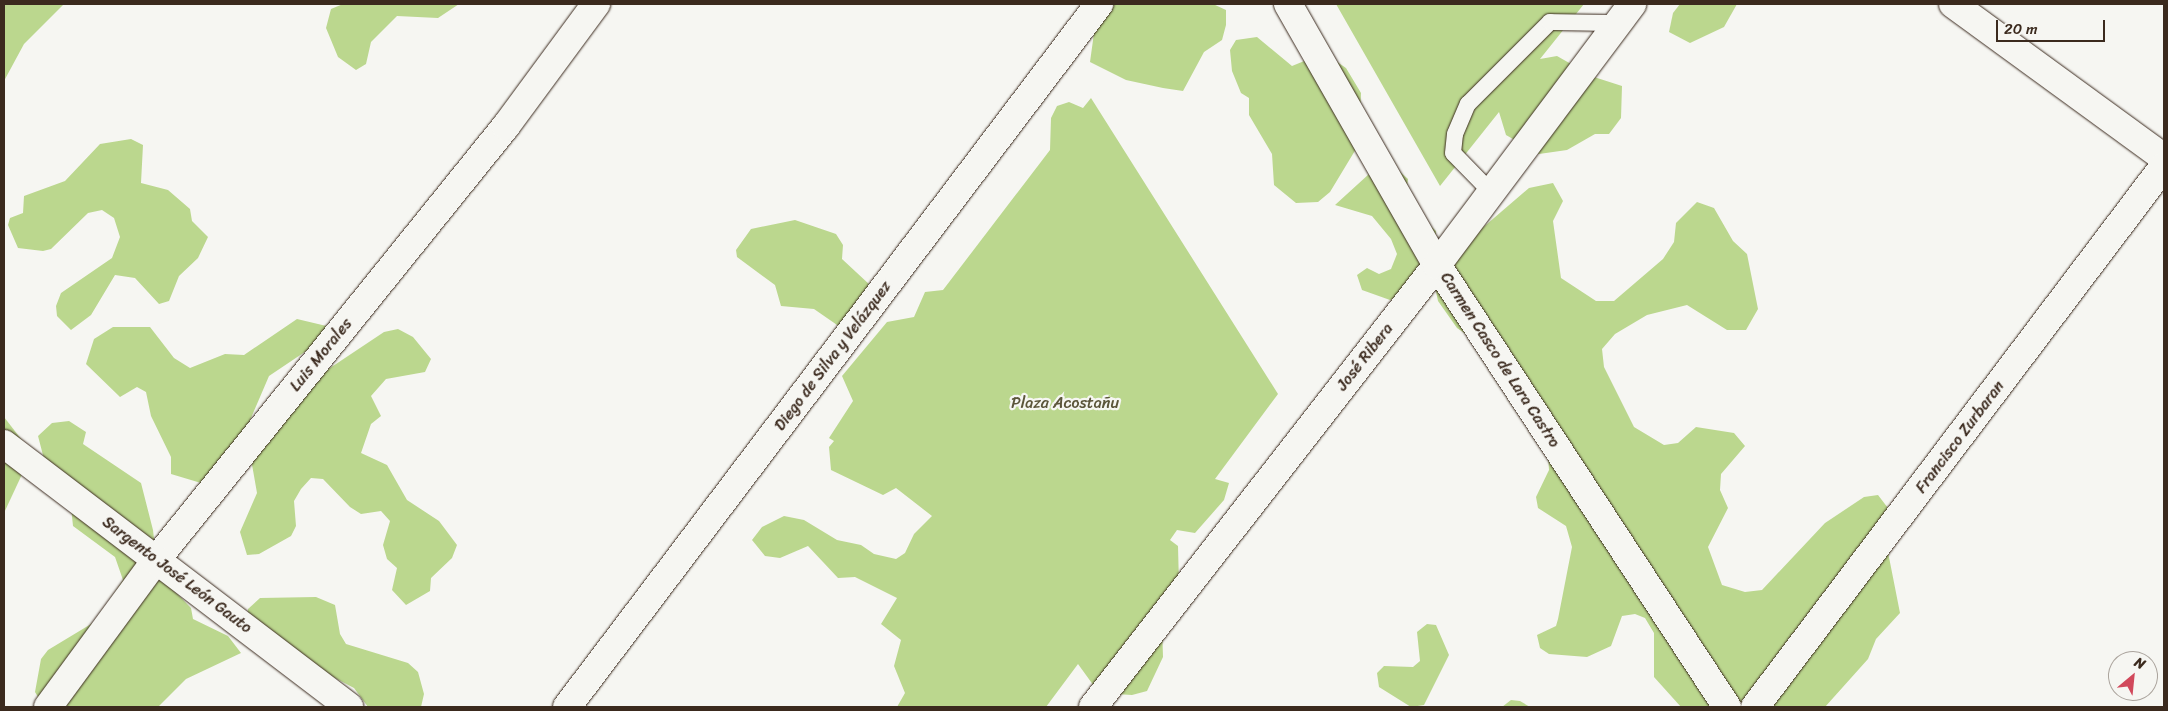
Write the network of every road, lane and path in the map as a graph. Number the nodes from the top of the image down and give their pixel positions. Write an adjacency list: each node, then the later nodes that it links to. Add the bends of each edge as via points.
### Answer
1 (596, 4): 11 (street, Luis Morales, via 506,126)
2 (1099, 4): 14 (street, Diego de Silva y Velázquez)
3 (1288, 4): 9 (street, Carmen Casco de Lara Castro)
4 (1953, 4): 6 (street)
5 (1625, 14): 8 (street, José Ribera); 8 (lane, via 1550,22 1468,104 1455,134 1453,153)
6 (2164, 158)
7 (2164, 166): 17 (street, Francisco Zurbaran)
8 (1491, 192): 9 (street, José Ribera)
9 (1437, 265): 15 (street, José Ribera); 16 (street, Carmen Casco de Lara Castro)
10 (4, 444): 11 (street, Sargento José León Gauto)
11 (156, 560): 12 (street, Luis Morales); 13 (street, Sargento José León Gauto)
12 (48, 707)
13 (349, 707)
14 (567, 707)
15 (1093, 707)
16 (1727, 707)
17 (1755, 707)

